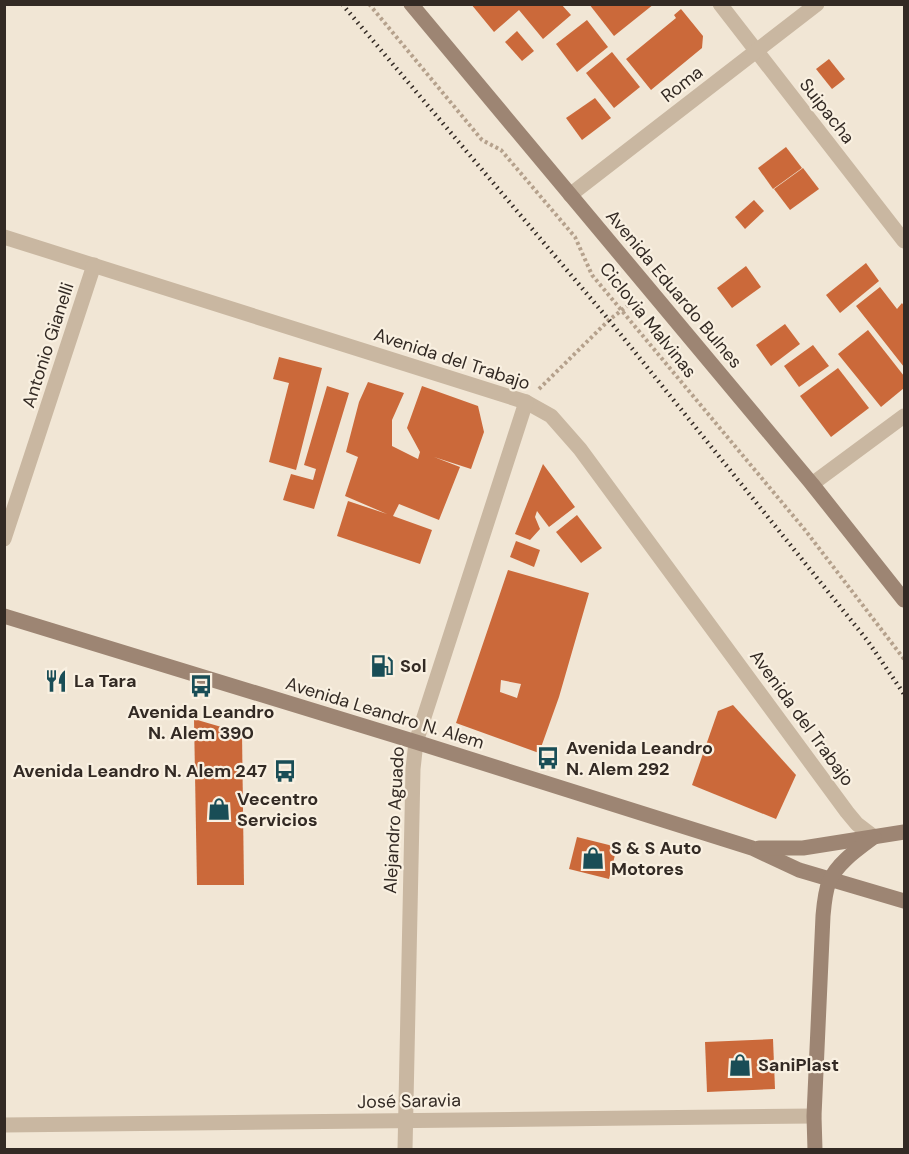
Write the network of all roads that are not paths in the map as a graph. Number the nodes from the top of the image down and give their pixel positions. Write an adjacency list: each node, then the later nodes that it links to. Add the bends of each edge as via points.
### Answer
1 (411, 4): 5 (main road, Avenida Eduardo Bulnes)
2 (720, 4): 4 (street, Suipacha)
3 (817, 4): 4 (street, Roma)
4 (756, 51): 5 (street, Roma); 7 (street, Suipacha)
5 (570, 195): 11 (main road, Avenida Eduardo Bulnes)
6 (4, 237): 8 (street, Avenida del Trabajo)
7 (904, 241)
8 (94, 266): 9 (street, Avenida del Trabajo); 12 (street, Antonio Gianelli)
9 (526, 402): 15 (street, Alejandro Aguado); 17 (street, Avenida del Trabajo, via 550,416 580,449 847,812)
10 (904, 416): 11 (street)
11 (812, 484): 13 (main road, Avenida Eduardo Bulnes)
12 (4, 539)
13 (904, 600)
14 (4, 616): 15 (main road, Avenida Leandro N. Alem)
15 (416, 742): 18 (main road, Avenida Leandro N. Alem); 22 (street, Alejandro Aguado)
16 (904, 832): 17 (main road, Avenida Leandro N. Alem)
17 (874, 837): 18 (main road, Avenida Leandro N. Alem, via 803,848); 19 (main road, via 844,861)
18 (752, 848): 19 (main road, Avenida Leandro N. Alem)
19 (830, 880): 20 (main road, Avenida Leandro N. Alem); 21 (main road, via 823,916)
20 (904, 901)
21 (814, 1116): 22 (street, José Saravia); 25 (main road)
22 (405, 1120): 23 (street, José Saravia); 24 (street, Alejandro Aguado)
23 (4, 1125)
24 (405, 1149)
25 (814, 1149)

